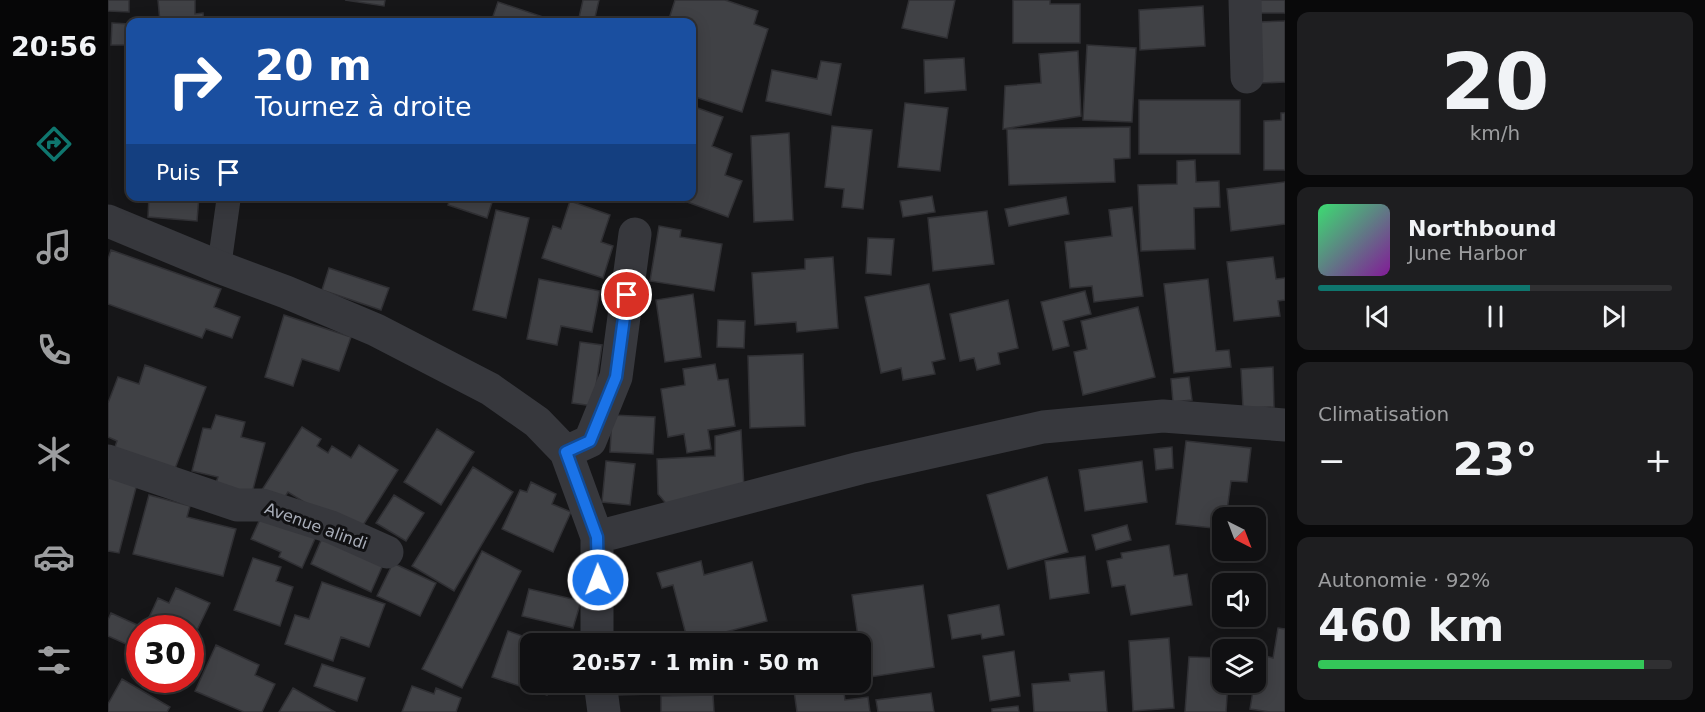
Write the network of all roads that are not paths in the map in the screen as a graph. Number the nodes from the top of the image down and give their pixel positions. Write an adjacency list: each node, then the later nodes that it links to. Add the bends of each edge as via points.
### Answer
1 (1245, 0): 2 (street)
2 (1247, 77)
3 (228, 201): 6 (lane)
4 (108, 221): 6 (street)
5 (635, 234): 8 (street, via 616,377 590,441)
6 (219, 267): 8 (street, via 376,330 490,389 537,422)
7 (1285, 425): 10 (street, via 1163,416 1043,428 860,468)
8 (566, 452): 10 (street)
9 (108, 460): 11 (street, Avenue alindi, via 237,505 262,505 290,513)
10 (597, 537): 12 (street)
11 (387, 552)
12 (597, 633)
13 (601, 693): 14 (street)
14 (604, 712)

